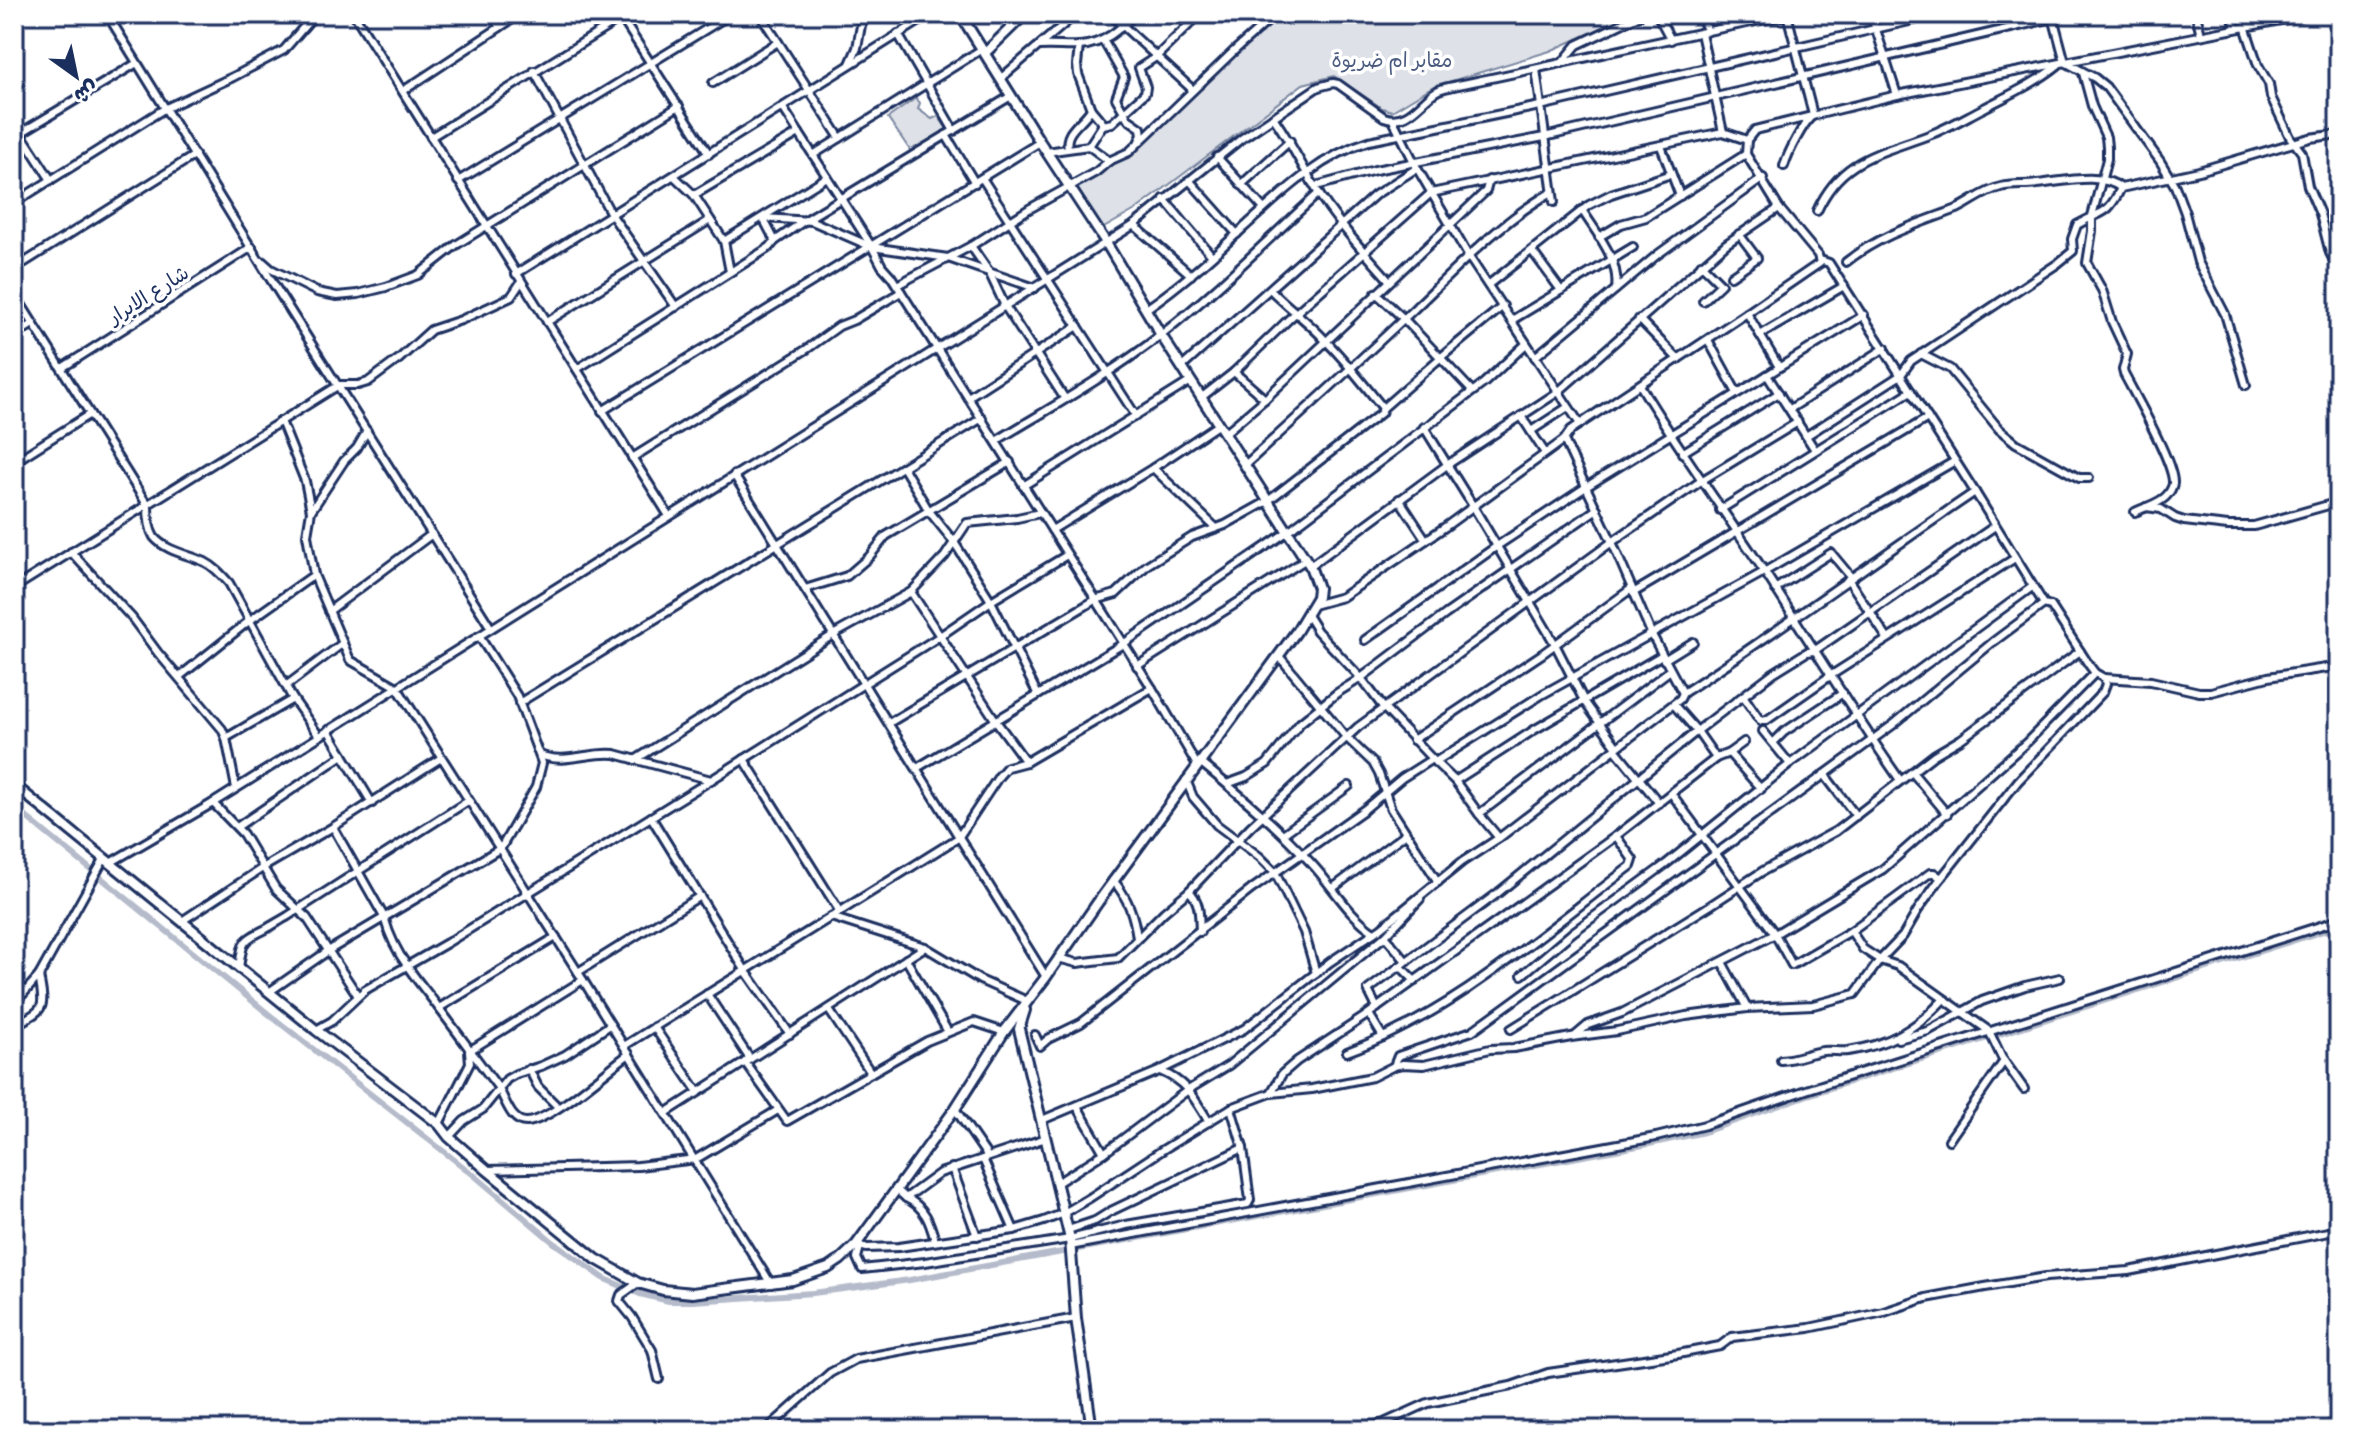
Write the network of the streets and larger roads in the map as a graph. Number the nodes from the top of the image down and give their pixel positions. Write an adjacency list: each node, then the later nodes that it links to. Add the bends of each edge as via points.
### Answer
1 (107, 14): 47 (street)
2 (315, 14): 68 (street, via 284,50)
3 (354, 14): 60 (street)
4 (491, 14): 30 (street)
5 (520, 14): 30 (street)
6 (731, 14): 46 (street)
7 (760, 14): 39 (street)
8 (863, 14): 50 (street)
9 (931, 14): 35 (street)
10 (960, 14): 43 (street)
11 (1025, 14): 43 (street)
12 (1076, 14): 40 (street)
13 (1110, 14): 31 (street)
14 (1135, 14): 31 (street)
15 (1200, 14): 44 (street)
16 (1642, 14): 48 (street, via 1577,45)
17 (1657, 14): 38 (street)
18 (1699, 14): 34 (street)
19 (1789, 14): 34 (street); 42 (street)
20 (1871, 14): 33 (street)
21 (1940, 14): 33 (street)
22 (2071, 14): 28 (street)
23 (2196, 14): 36 (street)
24 (2232, 14): 32 (street)
25 (2312, 14): 29 (street)
26 (622, 15): 46 (street); 53 (street)
27 (1271, 16): 59 (street)
28 (2052, 16): 45 (street); 49 (street)
29 (2245, 26): 32 (street); 90 (street)
30 (500, 27): 60 (street)
31 (1122, 27): 37 (street); 44 (street)
32 (2236, 28): 36 (street)
33 (1876, 29): 42 (street); 45 (street)
34 (1705, 32): 38 (street); 51 (street)
35 (898, 34): 50 (street); 58 (street)
36 (2201, 35): 49 (street)
37 (1103, 40): 41 (street); 70 (street, via 1124,77 1116,98)
38 (1671, 40): 48 (street)
39 (778, 42): 57 (street); 61 (street)
40 (1040, 46): 41 (street); 56 (street)
41 (1079, 46): 69 (street, via 1077,69)
42 (1795, 46): 51 (street); 55 (street)
43 (983, 51): 56 (street); 58 (street)
44 (1156, 57): 59 (street); 70 (street, via 1139,68 1146,91)
45 (1885, 59): 55 (street); 62 (street)
46 (650, 62): 65 (street); 73 (street)
47 (137, 63): 68 (street); 81 (street)
48 (1562, 63): 52 (street)
49 (2062, 63): 54 (street); 62 (street); 134 (street, via 1931,134 1863,159 1826,191)
50 (850, 65): 61 (street)
51 (1709, 67): 64 (street); 66 (street)
52 (1536, 69): 66 (street); 74 (street, via 1440,89)
53 (534, 71): 73 (street); 84 (street)
54 (2083, 73): 110 (street, via 2106,87); 117 (street, via 2107,143)
55 (1803, 77): 64 (street); 71 (street)
56 (1000, 79): 63 (street)
57 (713, 83)
58 (927, 83): 77 (street); 86 (street)
59 (1193, 90): 91 (street)
60 (403, 91): 84 (street)
61 (809, 91): 67 (street); 86 (street)
62 (1897, 95): 71 (street)
63 (1011, 96): 77 (street); 89 (street)
64 (1716, 97): 78 (street); 85 (street)
65 (679, 106): 96 (street); 102 (street)
66 (1540, 106): 83 (street); 85 (street)
67 (783, 108): 79 (street); 96 (street)
68 (164, 109): 98 (street); 113 (street)
69 (1091, 109): 76 (street); 94 (street, via 1068,134)
70 (1125, 113): 76 (street); 91 (street, via 1141,128)
71 (1813, 115): 87 (street, via 1761,128); 104 (street)
72 (1273, 117): 74 (street, via 1318,87 1335,83); 88 (street); 100 (street)
73 (559, 119): 102 (street); 116 (street)
74 (1393, 120): 83 (street)
75 (14, 123): 81 (street)
76 (1103, 125): 92 (street)
77 (954, 131): 82 (street)
78 (1723, 132): 87 (street); 93 (street)
79 (799, 133): 99 (street); 125 (street)
80 (2339, 134): 90 (street)
81 (17, 135): 113 (street)
82 (946, 135): 118 (street); 127 (street)
83 (1400, 135): 103 (street); 106 (street, via 1337,152)
84 (431, 137): 116 (street)
85 (1544, 137): 103 (street); 105 (street)
86 (840, 138): 99 (street)
87 (1747, 140): 97 (street)
88 (1290, 141): 106 (street); 119 (street)
89 (1040, 142): 95 (street); 111 (street)
90 (2294, 143): 110 (street); 167 (street, via 2302,153 2308,186)
91 (1137, 145): 101 (street)
92 (1089, 146): 94 (street); 101 (street)
93 (1661, 146): 105 (street); 107 (street)
94 (1068, 148): 95 (street)
95 (1046, 152): 120 (street)
96 (709, 154): 108 (street)
97 (1746, 154): 112 (street); 126 (street)
98 (195, 155): 152 (street); 166 (street)
99 (813, 155): 109 (street)
100 (1217, 157): 114 (street); 119 (street)
101 (1109, 161): 120 (street)
102 (583, 164): 135 (street); 143 (street)
103 (1415, 165): 122 (street, via 1375,170); 124 (street); 144 (street)
104 (1784, 166)
105 (1548, 168): 115 (street); 123 (street)
106 (1308, 174): 122 (street); 132 (street)
107 (1671, 174): 126 (street); 133 (street)
108 (674, 176): 125 (street); 135 (street)
109 (827, 177): 127 (street); 137 (street)
110 (2168, 177): 121 (street); 226 (street, via 2185,213 2198,262 2225,314)
111 (982, 178): 118 (street); 140 (street)
112 (1763, 178): 131 (street); 182 (street)
113 (51, 180): 130 (street)
114 (1189, 180): 128 (street); 145 (street)
115 (1489, 180): 124 (street); 141 (street, via 1486,191)
116 (458, 181): 143 (street)
117 (2101, 181): 121 (street); 136 (street); 164 (street, via 1999,187 1885,236)
118 (975, 183): 153 (street)
119 (1241, 185): 132 (street)
120 (1069, 186): 140 (street); 150 (street)
121 (2121, 188): 136 (street, via 2107,211)
122 (1317, 190): 144 (street); 199 (street)
123 (1552, 192): 129 (street); 158 (street)
124 (1431, 193): 141 (street); 156 (street)
125 (694, 195): 138 (street)
126 (1680, 196): 147 (street)
127 (841, 198): 139 (street); 153 (street)
128 (1164, 199): 142 (street); 157 (street)
129 (1554, 202)
130 (14, 203)
131 (1779, 208): 146 (street); 162 (street)
132 (1264, 209): 145 (street)
133 (1582, 210): 147 (street); 155 (street)
134 (1817, 211)
135 (611, 214): 163 (street); 170 (street)
136 (2092, 216): 208 (street, via 2077,225 2073,251 2057,264); 279 (street, via 2087,263 2127,354 2124,374 2171,471 2170,492)
137 (763, 218): 139 (street); 148 (street); 149 (street)
138 (710, 220): 148 (street); 163 (street)
139 (804, 221): 149 (street); 153 (street)
140 (1011, 221): 151 (street); 173 (street)
141 (1450, 223): 158 (street); 174 (street)
142 (1134, 225): 150 (street); 171 (street)
143 (486, 226): 161 (street, via 418,275 358,294 317,292); 170 (street)
144 (1342, 226): 156 (street); 180 (street)
145 (1237, 234): 157 (street)
146 (1739, 234): 165 (street); 172 (street, via 1757,258)
147 (1599, 237): 160 (street)
148 (724, 241): 168 (street)
149 (775, 241): 168 (street)
150 (1105, 241): 173 (street); 189 (street)
151 (971, 246): 159 (street); 169 (street)
152 (252, 247): 161 (street); 216 (street, شارع الابرار)
153 (872, 247): 159 (street); 178 (street); 239 (street)
154 (1633, 247): 160 (street)
155 (1532, 251): 176 (street); 181 (street)
156 (1364, 252): 174 (street); 190 (street)
157 (1212, 256): 171 (street)
158 (1469, 257): 176 (street); 193 (street)
159 (948, 258): 169 (street); 178 (street)
160 (1612, 258): 181 (street); 182 (street)
161 (259, 259): 224 (street)
162 (1820, 260): 177 (street, via 1829,263); 191 (street)
163 (644, 261): 188 (street); 196 (street)
164 (1846, 262)
165 (1701, 264): 185 (street, via 1721,284); 194 (street)
166 (14, 269)
167 (2339, 270)
168 (730, 272): 188 (street)
169 (989, 272): 179 (street); 186 (street)
170 (516, 274): 175 (street)
171 (1191, 275): 189 (street)
172 (1731, 276)
173 (1048, 279): 179 (street); 198 (street)
174 (1389, 280): 184 (street)
175 (521, 282): 196 (street); 224 (street, via 511,297 431,330 368,382)
176 (1488, 285): 187 (street)
177 (1844, 286): 192 (street); 200 (street)
178 (899, 288): 205 (street); 260 (street)
179 (1035, 288): 186 (street)
180 (1270, 289): 190 (street); 214 (street)
181 (1560, 289): 195 (street)
182 (1616, 289): 209 (street)
183 (14, 293): 197 (street)
184 (1376, 293): 193 (street); 203 (street)
185 (1703, 301)
186 (1005, 306): 205 (street); 207 (street)
187 (1503, 306): 195 (street); 210 (street)
188 (676, 307): 217 (street)
189 (1146, 309): 199 (street)
190 (1297, 312): 203 (street); 220 (street)
191 (1747, 313): 200 (street); 202 (street)
192 (1864, 315): 206 (street); 215 (street)
193 (1404, 319): 210 (street); 218 (street)
194 (1639, 319): 211 (street); 229 (street)
195 (1512, 320): 204 (street)
196 (547, 322): 217 (street)
197 (33, 324): 201 (street); 216 (street)
198 (1078, 326): 207 (street); 219 (street)
199 (1161, 335): 214 (street); 219 (street)
200 (1760, 335): 215 (street)
201 (14, 336)
202 (1708, 340): 211 (street); 230 (street)
203 (1326, 341): 218 (street); 235 (street)
204 (1526, 344): 209 (street); 227 (street)
205 (938, 348): 232 (street); 268 (street)
206 (1885, 348): 213 (street); 238 (street)
207 (1035, 353): 232 (street); 234 (street)
208 (1921, 354): 212 (street); 269 (street, via 1950,369 2016,443 2079,478)
209 (1535, 357): 229 (street)
210 (1440, 358): 227 (street); 237 (street)
211 (1678, 359): 225 (street)
212 (1911, 361): 213 (street); 222 (street)
213 (1893, 362): 222 (street)
214 (1182, 367): 223 (street)
215 (1779, 367): 221 (street)
216 (62, 368): 240 (street)
217 (577, 369): 239 (street)
218 (1352, 369): 237 (street); 264 (street)
219 (1108, 372): 234 (street); 241 (street)
220 (1234, 372): 233 (street); 235 (street)
221 (1767, 375): 230 (street); 231 (street)
222 (1901, 375): 228 (street); 254 (street)
223 (1191, 381): 233 (street); 241 (street)
224 (339, 385): 245 (street); 250 (street)
225 (1640, 385): 248 (street); 253 (street)
226 (2246, 385)
227 (1472, 391): 249 (street)
228 (1911, 391): 244 (street); 257 (street)
229 (1558, 392): 236 (street); 242 (street)
230 (1737, 393): 253 (street)
231 (1779, 393): 238 (street); 259 (street)
232 (968, 397): 243 (street)
233 (1202, 397): 247 (street)
234 (1065, 399): 256 (street)
235 (1265, 399): 252 (street)
236 (1568, 407): 248 (street); 251 (street)
237 (1383, 408): 275 (street)
238 (1790, 409): 246 (street)
239 (602, 411): 260 (street)
240 (90, 414): 262 (street); 277 (street)
241 (1136, 416): 271 (street)
242 (1521, 416): 251 (street); 265 (street)
243 (982, 418): 256 (street); 266 (street)
244 (1928, 418): 261 (street); 291 (street)
245 (281, 421): 277 (street); 282 (street)
246 (1798, 422): 254 (street); 270 (street)
247 (1219, 424): 252 (street); 267 (street)
248 (1580, 424): 255 (street)
249 (1424, 427): 265 (street); 290 (street)
250 (367, 431): 282 (street); 292 (street)
251 (1531, 431): 258 (street)
252 (1225, 433): 264 (street)
253 (1669, 434): 259 (street); 272 (street)
254 (1806, 436): 257 (street)
255 (1564, 440): 258 (street); 272 (street)
256 (996, 441): 263 (street)
257 (1815, 450): 281 (street)
258 (1545, 453): 278 (street)
259 (1682, 453): 270 (street)
260 (632, 458): 286 (street)
261 (1955, 461): 273 (street); 303 (street)
262 (14, 462)
263 (1010, 462): 271 (street); 283 (street)
264 (1245, 465): 275 (street)
265 (1447, 465): 274 (street); 278 (street)
266 (903, 467): 283 (street); 296 (street)
267 (1153, 468): 288 (street); 289 (street)
268 (734, 475): 286 (street); 296 (street)
269 (2089, 478)
270 (1701, 481): 281 (street); 295 (street)
271 (1023, 486): 285 (street)
272 (1586, 487): 280 (street); 297 (street)
273 (1975, 492): 287 (street); 305 (street)
274 (1399, 499): 293 (street); 301 (street)
275 (1268, 501): 288 (street); 290 (street)
276 (2339, 502): 279 (street, via 2254,526 2184,521)
277 (148, 506): 298 (street); 321 (street, via 154,536 218,570)
278 (1473, 506): 293 (street); 297 (street)
279 (2145, 507): 284 (street)
280 (1597, 509): 295 (street); 302 (street)
281 (1720, 510): 291 (street)
282 (311, 511): 304 (street, via 307,535)
283 (929, 511): 294 (street); 308 (street, via 886,536 847,576)
284 (2135, 512)
285 (1040, 513): 289 (street); 294 (street, via 967,523)
286 (669, 516): 322 (street)
287 (1995, 526): 300 (street); 318 (street)
288 (1216, 528): 312 (street, via 1147,565 1112,596)
289 (1052, 530): 299 (street)
290 (1287, 532): 301 (street); 331 (street)
291 (1736, 533): 303 (street); 310 (street)
292 (432, 534): 317 (street); 322 (street)
293 (1426, 540): 316 (street, via 1342,597)
294 (954, 542): 311 (street); 313 (street)
295 (1612, 542): 310 (street); 314 (street)
296 (777, 544): 308 (street); 358 (street)
297 (1497, 546): 302 (street); 328 (street)
298 (71, 552): 307 (street); 344 (street)
299 (1067, 555): 312 (street); 313 (street)
300 (2015, 558): 306 (street); 327 (street)
301 (1307, 563): 316 (street, via 1318,588); 338 (street)
302 (1511, 568): 314 (street); 345 (street)
303 (1764, 572): 309 (street); 324 (street)
304 (314, 575): 317 (street); 321 (street)
305 (1849, 578): 309 (street, via 1831,553); 318 (street); 320 (street)
306 (2032, 587): 315 (street); 362 (street)
307 (14, 588)
308 (805, 589): 323 (street)
309 (1775, 589): 320 (street)
310 (1632, 591): 324 (street); 332 (street)
311 (911, 592): 323 (street); 326 (street)
312 (1095, 600): 331 (street); 333 (street)
313 (991, 601): 326 (street); 333 (street)
314 (1529, 601): 332 (street); 361 (street)
315 (2044, 604): 335 (street, via 2051,606); 372 (street)
316 (1313, 605): 319 (street)
317 (329, 611): 330 (street)
318 (1870, 612): 327 (street); 334 (street)
319 (1307, 615): 336 (street); 345 (street)
320 (1793, 618): 334 (street); 352 (street)
321 (249, 621): 344 (street); 349 (street)
322 (491, 628): 325 (street)
323 (833, 635): 348 (street); 383 (street)
324 (1652, 635): 337 (street); 347 (street)
325 (479, 636): 350 (street); 358 (street)
326 (940, 636): 342 (street); 348 (street)
327 (1887, 638): 343 (street)
328 (1365, 640)
329 (1693, 642): 337 (street)
330 (343, 643): 349 (street); 350 (street, via 350,660)
331 (1123, 644): 338 (street); 354 (street)
332 (1555, 644): 347 (street); 373 (street)
333 (1014, 648): 342 (street); 354 (street)
334 (1814, 651): 343 (street); 355 (street, via 1773,673)
335 (2080, 651): 341 (street); 389 (street)
336 (1279, 656): 360 (street); 386 (street)
337 (1663, 658): 340 (street); 357 (street)
338 (1137, 666): 351 (street)
339 (2339, 666): 346 (street, via 2211,692)
340 (1669, 671): 352 (street); 364 (street)
341 (2095, 673): 346 (street); 409 (street)
342 (966, 676): 363 (street); 365 (street)
343 (1830, 676): 353 (street); 355 (street, via 1765,721)
344 (179, 677): 371 (street)
345 (1361, 678): 360 (street); 361 (street)
346 (2104, 678): 428 (street, via 2103,692 2018,781)
347 (1571, 679): 357 (street); 384 (street)
348 (864, 683): 365 (street); 382 (street)
349 (286, 686): 356 (street)
350 (397, 687): 366 (street); 380 (street)
351 (1152, 688): 385 (street); 386 (street)
352 (1683, 693): 359 (street)
353 (1843, 693): 362 (street); 375 (street)
354 (1038, 695): 363 (street)
355 (1744, 697): 367 (street)
356 (293, 699): 369 (street); 371 (street)
357 (1584, 701): 364 (street); 395 (street)
358 (519, 703): 379 (street)
359 (1674, 705): 367 (street); 376 (street)
360 (1320, 706): 370 (street); 396 (street, via 1267,764)
361 (1383, 707): 370 (street); 373 (street)
362 (1858, 716): 372 (street); 387 (street)
363 (996, 721): 385 (street); 388 (street)
364 (1599, 722): 376 (street); 408 (street)
365 (889, 723): 388 (street)
366 (328, 730): 369 (street); 378 (street)
367 (1697, 731): 381 (street); 391 (street)
368 (1763, 731): 375 (street)
369 (319, 736): 399 (street)
370 (1346, 737): 401 (street, via 1373,763); 407 (street)
371 (226, 738): 399 (street)
372 (1871, 739): 390 (street); 394 (street)
373 (1413, 740): 384 (street)
374 (1744, 742): 377 (street)
375 (1774, 742): 387 (street)
376 (1616, 748): 391 (street); 419 (street)
377 (1729, 753): 381 (street); 400 (street)
378 (343, 755): 405 (street); 412 (street)
379 (540, 755): 383 (street, via 562,759 602,752); 421 (street, via 536,787)
380 (441, 758): 403 (street); 405 (street)
381 (1716, 758): 402 (street)
382 (744, 759): 392 (street); 438 (street)
383 (635, 760): 392 (street)
384 (1433, 761): 395 (street); 401 (street)
385 (1026, 762): 418 (street, via 1007,767)
386 (1198, 763): 393 (street); 396 (street)
387 (1790, 764): 400 (street)
388 (917, 768): 418 (street)
389 (1912, 772): 394 (street); 409 (street)
390 (1824, 774): 410 (street); 423 (street)
391 (1637, 779): 406 (street); 456 (street)
392 (711, 780): 411 (street)
393 (1186, 780): 420 (street, via 1217,825); 429 (street)
394 (1900, 780): 410 (street)
395 (1455, 781): 408 (street)
396 (1227, 784): 407 (street)
397 (14, 785): 424 (street)
398 (1349, 786): 414 (street)
399 (236, 788): 404 (street)
400 (1761, 789): 417 (street)
401 (1384, 793): 415 (street); 422 (street)
402 (1671, 793): 406 (street); 417 (street)
403 (468, 801): 421 (street); 427 (street)
404 (213, 803): 412 (street); 424 (street)
405 (372, 803): 413 (street)
406 (1659, 803): 416 (street)
407 (1264, 814): 414 (street); 420 (street)
408 (1479, 814): 419 (street)
409 (1947, 814): 446 (street, via 1883,869)
410 (1856, 816): 431 (street)
411 (651, 817): 435 (street); 436 (street)
412 (237, 827): 425 (street)
413 (333, 827): 425 (street); 427 (street)
414 (1283, 834): 422 (street)
415 (1405, 834): 430 (street); 432 (street)
416 (1616, 836): 467 (street); 490 (street, via 1633,860 1631,866 1515,957)
417 (1700, 836): 423 (street); 462 (street)
418 (958, 838): 438 (street); 464 (street)
419 (1499, 838): 430 (street)
420 (1238, 840): 426 (street); 434 (street)
421 (501, 848): 435 (street); 439 (street)
422 (1302, 853): 426 (street); 432 (street)
423 (1715, 853): 431 (street); 500 (street, via 1472,1031 1398,1056)
424 (107, 861): 442 (street); 463 (street, via 92,878)
425 (264, 867): 437 (street, via 276,889); 442 (street)
426 (1275, 872): 444 (street); 461 (street, via 1304,932)
427 (357, 873): 437 (street); 439 (street)
428 (1941, 878): 443 (street, via 1930,873); 454 (street, via 1903,936)
429 (1113, 880): 449 (street, via 1131,908); 452 (street)
430 (1438, 882): 433 (street)
431 (1740, 886): 446 (street); 483 (street)
432 (1333, 888): 445 (street, via 1359,922)
433 (1428, 890): 445 (street); 447 (street)
434 (1189, 891): 444 (street, via 1199,906); 449 (street)
435 (528, 892): 448 (street); 457 (street)
436 (700, 896): 459 (street); 460 (street)
437 (297, 909): 451 (street); 458 (street, via 246,939)
438 (840, 912): 440 (street)
439 (384, 917): 451 (street); 457 (street)
440 (831, 917): 450 (street); 459 (street)
441 (2339, 920): 485 (street)
442 (182, 921): 458 (street)
443 (1851, 931): 446 (street, via 1794,965); 454 (street, via 1863,949)
444 (1200, 932): 489 (street, via 1081,1023 1040,1046)
445 (1374, 932): 461 (street)
446 (1775, 934): 455 (street)
447 (1385, 936): 456 (street); 506 (street, via 1229,1065)
448 (556, 937): 460 (street); 474 (street)
449 (1137, 938): 452 (street, via 1113,960 1077,963)
450 (925, 947): 453 (street); 473 (street)
451 (328, 951): 468 (street); 470 (street)
452 (1058, 958): 464 (street)
453 (906, 959): 477 (street); 486 (street)
454 (1880, 960): 471 (street, via 1898,966); 476 (street, via 1852,995 1813,1005)
455 (1722, 962): 476 (street); 491 (street, via 1588,1025)
456 (1403, 964): 467 (street); 475 (street, via 1368,990)
457 (407, 967): 470 (street); 474 (street)
458 (239, 968): 468 (street)
459 (745, 970): 469 (street); 488 (street)
460 (578, 972): 466 (street)
461 (1316, 973): 502 (street, via 1244,1029)
462 (1522, 975)
463 (39, 976): 472 (street); 481 (street, via 42,1008)
464 (1046, 977): 473 (street)
465 (2060, 978): 478 (street, via 1982,1001)
466 (583, 980): 480 (street); 494 (street)
467 (1415, 981): 475 (street)
468 (269, 992): 484 (street)
469 (707, 994): 482 (street); 497 (street)
470 (358, 996): 484 (street)
471 (1944, 999): 478 (street); 492 (street)
472 (14, 1001)
473 (1027, 1001): 487 (street); 515 (street, via 1019,1029)
474 (439, 1008): 494 (street)
475 (1377, 1008): 479 (street)
476 (1747, 1008): 491 (street)
477 (829, 1010): 488 (street); 503 (street)
478 (1963, 1012): 485 (street); 492 (street, via 1928,1031)
479 (1369, 1014): 490 (street); 508 (street, via 1285,1070)
480 (610, 1025): 493 (street); 501 (street, via 565,1055)
481 (14, 1026)
482 (654, 1027): 493 (street); 507 (street)
483 (1511, 1029)
484 (316, 1030): 517 (street)
485 (1989, 1031): 499 (street); 534 (street, via 1705,1125)
486 (948, 1032): 487 (street, via 974,1022); 503 (street)
487 (1004, 1032): 512 (street)
488 (790, 1034): 497 (street)
489 (1035, 1035)
490 (1383, 1037): 495 (street)
491 (1574, 1037): 500 (street)
492 (1895, 1039): 498 (street)
493 (624, 1046): 496 (street)
494 (469, 1051): 504 (street); 517 (street, via 470,1063)
495 (1347, 1052)
496 (629, 1054): 510 (street); 514 (street)
497 (747, 1060): 507 (street); 513 (street)
498 (1781, 1060)
499 (2004, 1061): 505 (street); 520 (street)
500 (1394, 1066): 508 (street, via 1372,1077)
501 (529, 1069): 504 (street, via 507,1079); 510 (street)
502 (1159, 1071): 506 (street); 509 (street)
503 (871, 1073): 513 (street, via 787,1121)
504 (500, 1089): 510 (street, via 513,1115 525,1122); 518 (street)
505 (2024, 1089)
506 (1188, 1090): 516 (street); 522 (street)
507 (698, 1092): 514 (street)
508 (1271, 1093): 511 (street)
509 (1077, 1106): 515 (street); 522 (street)
510 (558, 1107)
511 (1231, 1108): 516 (street); 521 (street)
512 (955, 1109): 523 (street); 528 (street)
513 (778, 1110): 524 (street)
514 (666, 1113): 524 (street)
515 (1042, 1120): 519 (street)
516 (1209, 1122): 530 (street)
517 (439, 1124): 518 (street)
518 (449, 1137): 526 (street)
519 (1046, 1138): 523 (street); 527 (street)
520 (1949, 1140)
521 (1243, 1148): 534 (street, via 1111,1211); 534 (street, via 1248,1204)
522 (1104, 1153): 527 (street)
523 (986, 1158): 525 (street); 531 (street)
524 (696, 1159): 526 (street); 538 (street)
525 (952, 1168): 529 (street); 533 (street)
526 (487, 1170): 537 (street, via 596,1259)
527 (1057, 1183): 530 (street)
528 (897, 1190): 529 (street); 536 (street)
529 (906, 1198): 535 (street, via 927,1215)
530 (1064, 1213): 531 (street); 534 (street)
531 (1014, 1230): 533 (street)
532 (2339, 1230): 543 (street, via 2129,1271 1959,1291 1809,1328 1732,1337 1720,1346 1548,1373 1428,1403)
533 (977, 1236): 535 (street)
534 (1069, 1238): 536 (street, via 862,1269); 539 (street)
535 (935, 1241): 536 (street)
536 (858, 1246): 538 (street, via 828,1268)
537 (638, 1283): 538 (street, via 692,1293); 540 (street, via 619,1301 652,1350)
538 (771, 1284)
539 (1076, 1318): 541 (street, via 856,1359 830,1373); 542 (street)
540 (659, 1379)
541 (766, 1430)
542 (1092, 1430)
543 (1354, 1430)

